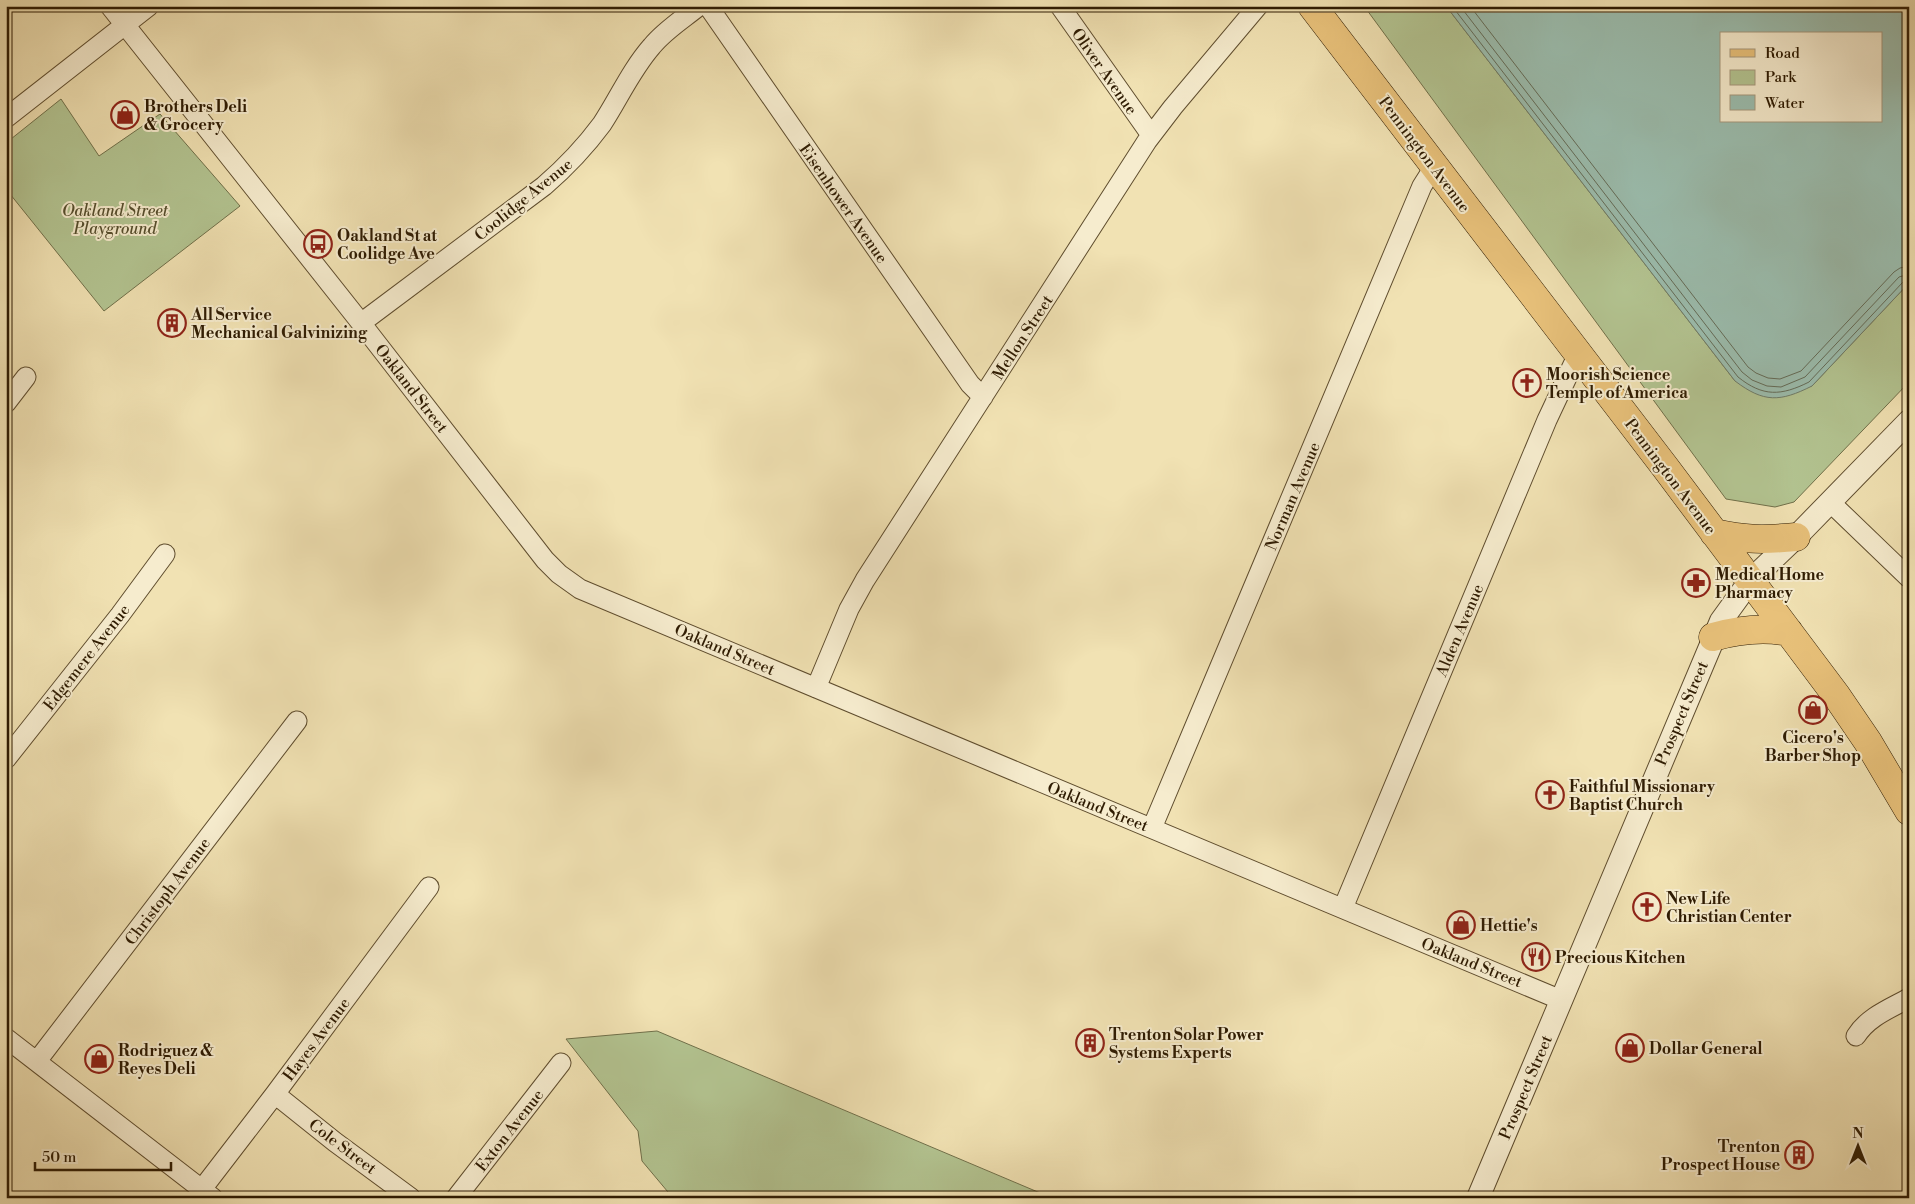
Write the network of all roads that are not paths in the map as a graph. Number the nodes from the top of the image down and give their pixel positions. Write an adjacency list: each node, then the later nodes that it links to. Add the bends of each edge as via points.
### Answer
1 (110, 6): 8 (street, Oakland Street)
2 (148, 6): 8 (street)
3 (699, 6): 12 (street, Coolidge Avenue, via 652,45 634,68 603,122 568,165)
4 (708, 6): 15 (street, Eisenhower Avenue, via 970,384)
5 (1060, 6): 10 (street, Oliver Avenue)
6 (1258, 6): 10 (street, Mellon Street)
7 (1312, 6): 11 (main road, Pennington Avenue)
8 (125, 25): 9 (street); 12 (street, Oakland Street)
9 (6, 118)
10 (1151, 136): 15 (street, Mellon Street)
11 (1434, 167): 13 (main road, Pennington Avenue); 30 (street, Norman Avenue, via 1422,186)
12 (361, 323): 26 (street, Oakland Street, via 559,574 580,588)
13 (1578, 354): 19 (main road, Pennington Avenue); 32 (street, Alden Avenue, via 1547,420)
14 (26, 377): 16 (street)
15 (983, 397): 26 (street, Mellon Street, via 865,580 849,609)
16 (6, 403)
17 (1909, 421): 18 (street, Prospect Street)
18 (1830, 502): 20 (street, Prospect Street); 22 (street)
19 (1714, 533): 20 (main road, via 1744,539); 23 (main road, Pennington Avenue)
20 (1796, 537): 23 (street, Prospect Street)
21 (165, 554): 28 (street, Edgemere Avenue)
22 (1909, 578)
23 (1750, 581): 24 (main road, Pennington Avenue); 25 (street, Prospect Street)
24 (1789, 632): 25 (main road, via 1753,629); 29 (main road, Pennington Avenue, via 1863,734)
25 (1713, 637): 34 (street, Prospect Street)
26 (816, 688): 30 (street, Oakland Street)
27 (297, 721): 37 (street, Christoph Avenue)
28 (6, 759)
29 (1909, 810)
30 (1152, 828): 32 (street, Oakland Street)
31 (429, 887): 39 (street, Hayes Avenue)
32 (1343, 908): 34 (street, Oakland Street)
33 (1909, 998): 35 (street, via 1870,1020)
34 (1561, 1000): 43 (street, Prospect Street)
35 (1856, 1036)
36 (6, 1038): 37 (street)
37 (37, 1062): 40 (street)
38 (561, 1063): 42 (street, Exton Avenue)
39 (275, 1094): 40 (street, Hayes Avenue); 41 (street, Cole Street)
40 (207, 1194)
41 (411, 1198)
42 (456, 1198)
43 (1478, 1198)

